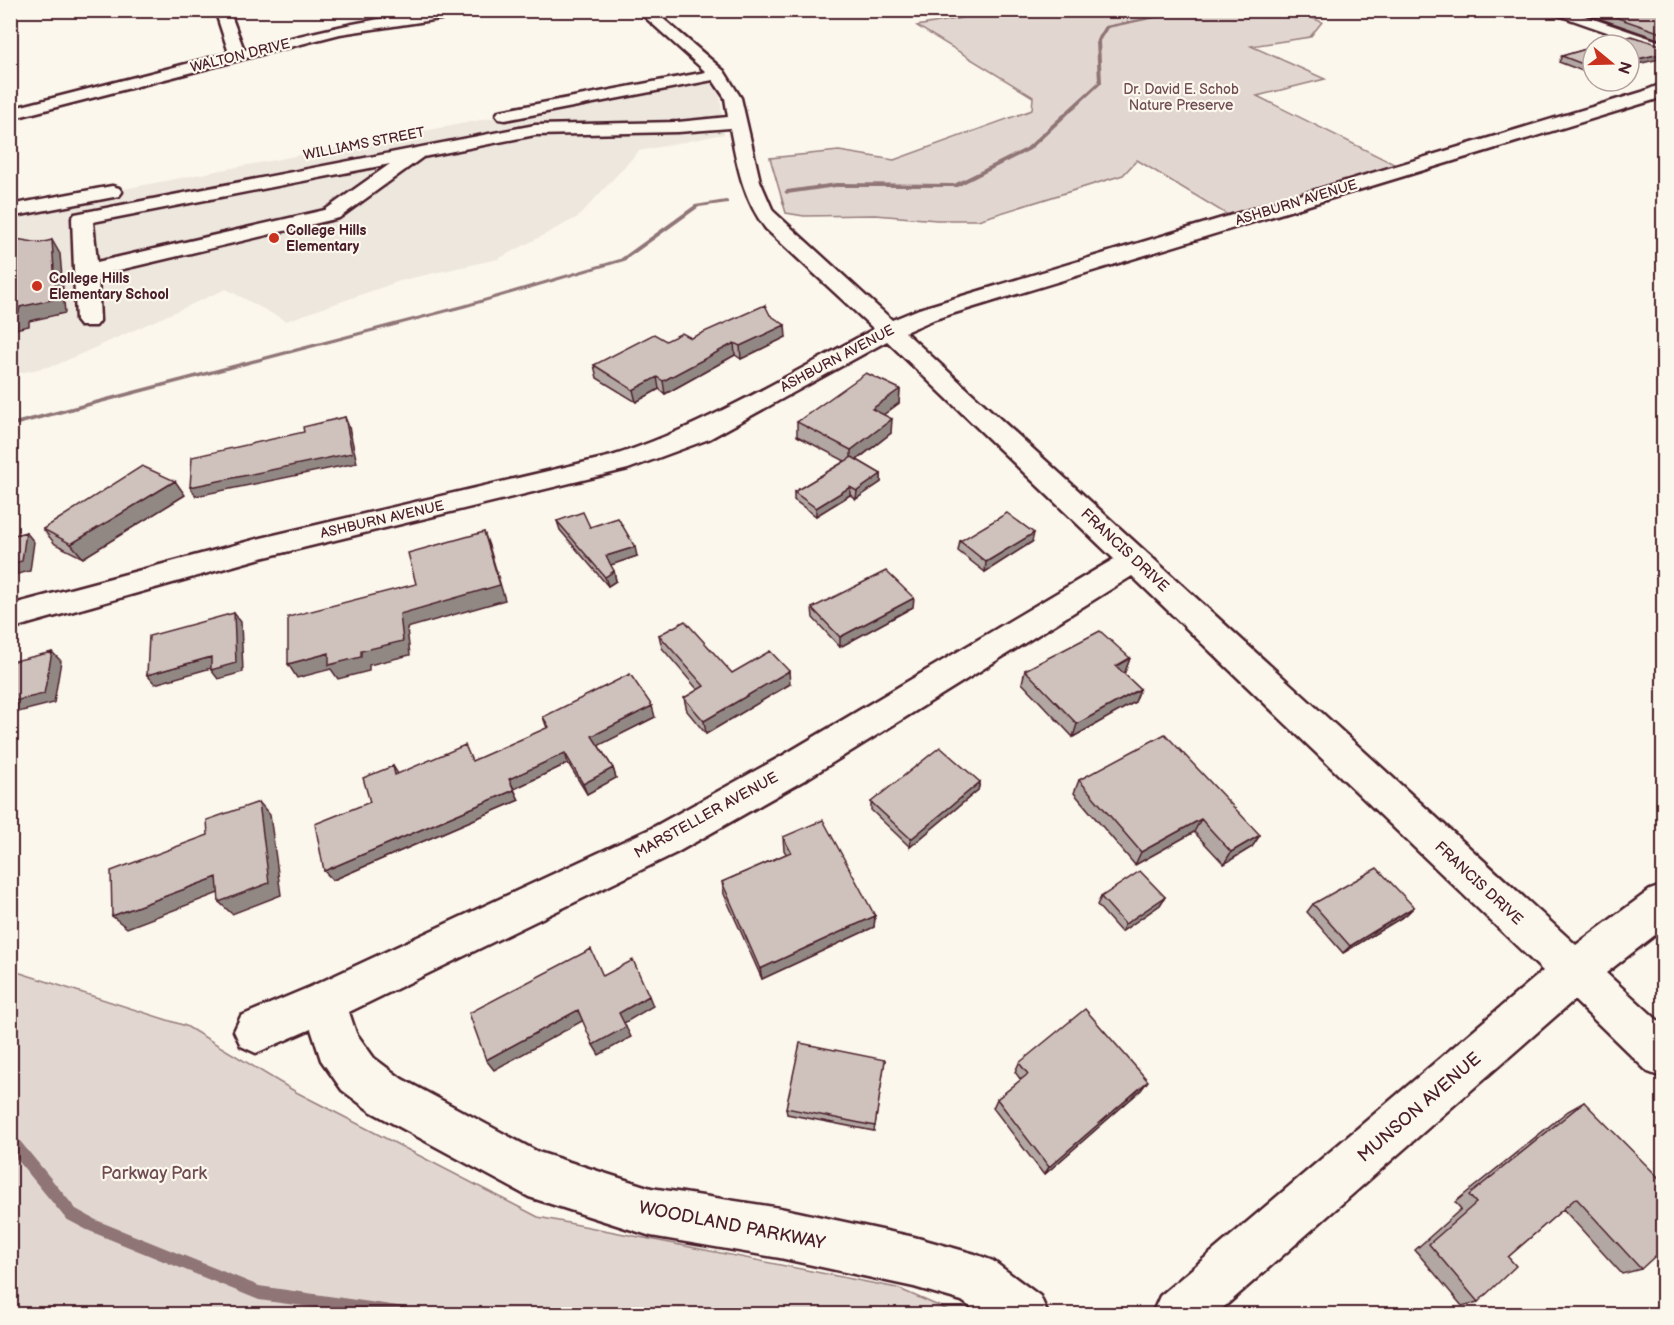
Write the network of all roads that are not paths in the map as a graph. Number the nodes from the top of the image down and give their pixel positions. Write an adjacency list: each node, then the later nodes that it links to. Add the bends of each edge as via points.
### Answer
1 (222, 10): 6 (street)
2 (473, 10): 6 (street, WALTON DRIVE, via 340,30)
3 (644, 10): 7 (street, FRANCIS DRIVE)
4 (1551, 10): 5 (street)
5 (1664, 48)
6 (237, 56): 9 (street, WALTON DRIVE)
7 (718, 74): 10 (street); 11 (street, FRANCIS DRIVE, via 733,98)
8 (1664, 88): 17 (street, ASHBURN AVENUE, via 927,314)
9 (10, 114)
10 (485, 119)
11 (737, 122): 12 (street, via 536,130); 17 (street, FRANCIS DRIVE, via 750,181 763,212)
12 (417, 153): 15 (street, via 332,214); 15 (street, via 82,218)
13 (127, 189): 14 (street)
14 (10, 211)
15 (87, 272): 16 (street)
16 (88, 321)
17 (889, 330): 18 (street, FRANCIS DRIVE); 19 (street, ASHBURN AVENUE, via 700,433 628,460 261,548)
18 (1136, 560): 21 (street, FRANCIS DRIVE); 22 (street, MARSTELLER AVENUE, via 663,841)
19 (10, 617)
20 (1664, 903): 21 (street, MUNSON AVENUE)
21 (1574, 972): 24 (street, FRANCIS DRIVE); 26 (street, MUNSON AVENUE)
22 (325, 1002): 23 (street, MARSTELLER AVENUE); 25 (street, WOODLAND PARKWAY, via 337,1044 358,1074 386,1095 529,1173 651,1212 780,1233 975,1279)
23 (256, 1031)
24 (1664, 1056)
25 (1022, 1314)
26 (1178, 1314)

